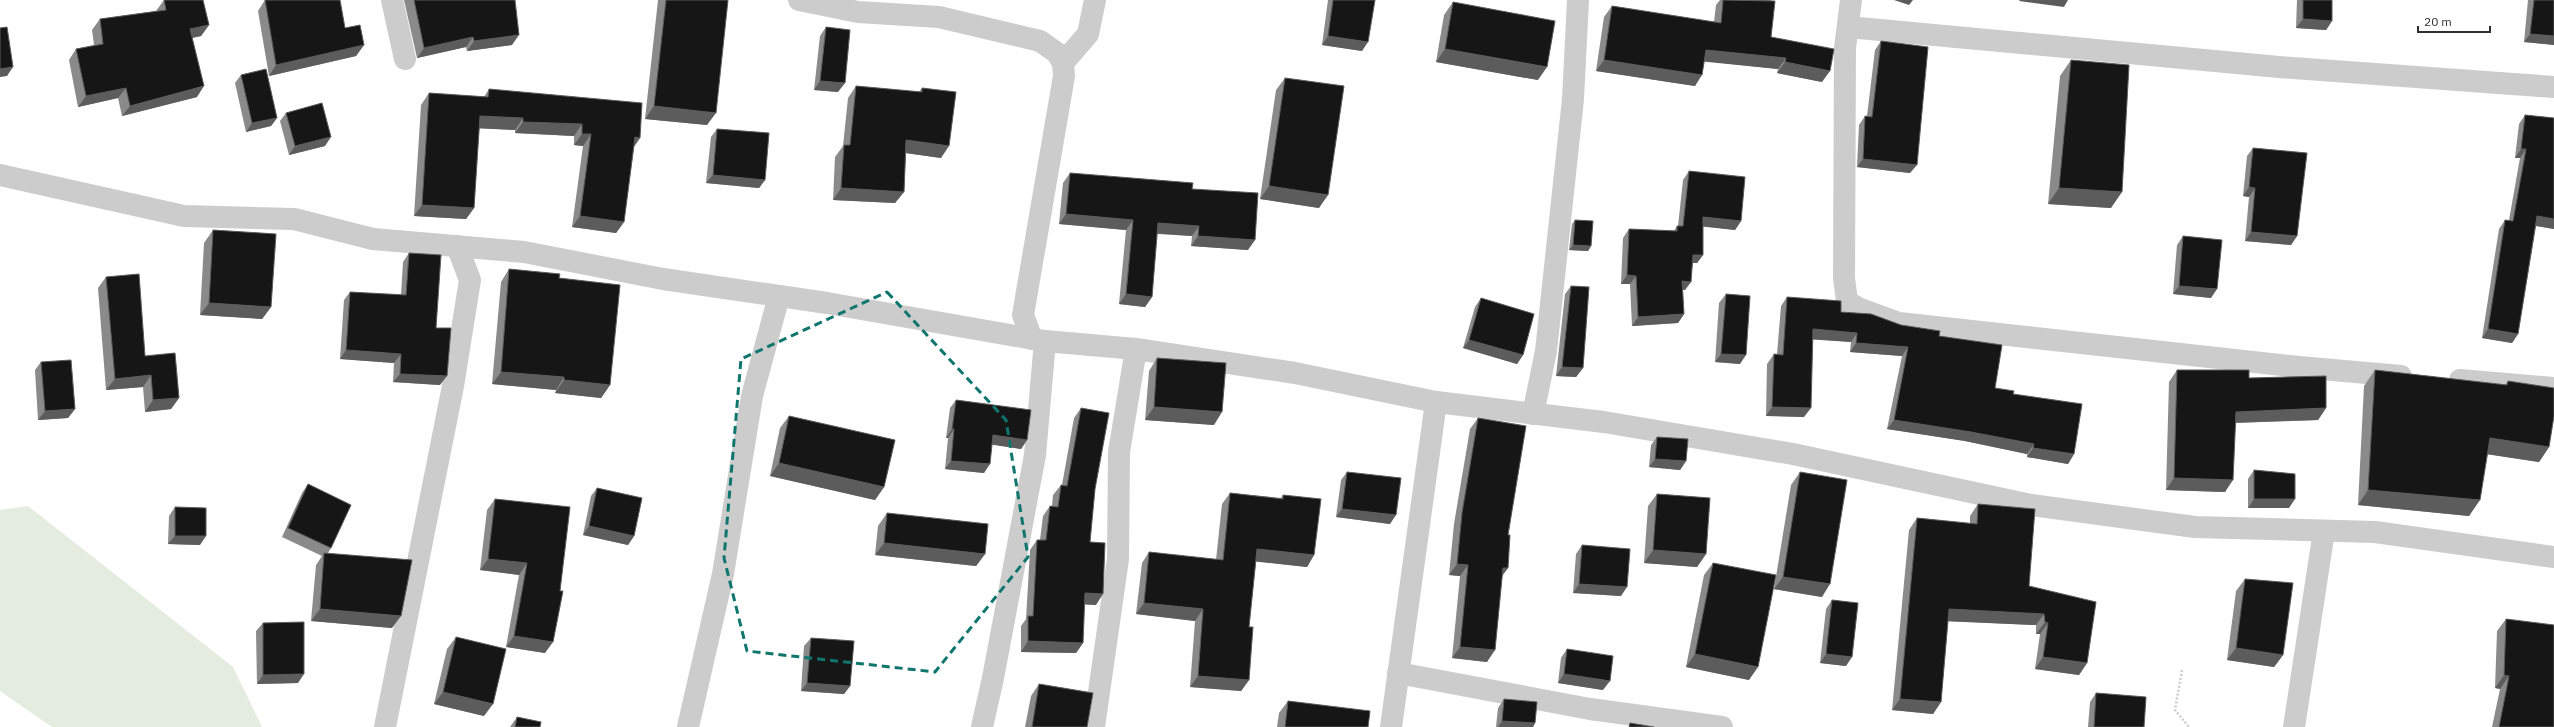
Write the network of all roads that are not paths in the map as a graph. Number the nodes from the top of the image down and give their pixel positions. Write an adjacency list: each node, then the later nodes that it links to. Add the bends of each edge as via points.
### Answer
1 (392, 0): 8 (street)
2 (799, 0): 6 (street, via 858,12)
3 (1095, 0): 9 (street, via 1088,34)
4 (1578, 0): 22 (street, via 1573,99 1546,351)
5 (1851, 0): 7 (street)
6 (940, 9): 9 (street, via 1040,41 1057,53)
7 (1848, 27): 10 (street, via 2279,67); 20 (street, via 1845,48 1844,278 1847,300 1858,308 1899,323 2298,367)
8 (405, 60)
9 (1063, 63): 16 (street, via 1064,76)
10 (2554, 87)
11 (0, 175): 12 (street, via 184,216 294,219 373,239)
12 (457, 246): 13 (street); 14 (street)
13 (496, 250): 14 (street); 15 (street, via 524,252 663,279)
14 (470, 280): 27 (street, via 453,386)
15 (779, 296): 17 (street); 28 (street, via 752,396 723,574)
16 (1023, 315): 17 (street); 18 (street)
17 (1004, 334): 18 (street)
18 (1039, 340): 19 (street); 29 (street, via 1035,455)
19 (1136, 349): 21 (street, via 1295,373); 30 (street, via 1119,452 1118,559)
20 (2554, 388)
21 (1436, 402): 22 (street); 25 (street)
22 (1533, 414): 23 (street, via 1604,422 1793,454 2032,505 2195,527)
23 (2324, 531): 24 (street, via 2375,532); 32 (street)
24 (2554, 557)
25 (1398, 673): 26 (street, via 1590,709); 31 (street)
26 (1708, 726)
27 (386, 727)
28 (688, 727)
29 (982, 727)
30 (1094, 727)
31 (1391, 727)
32 (2294, 727)

